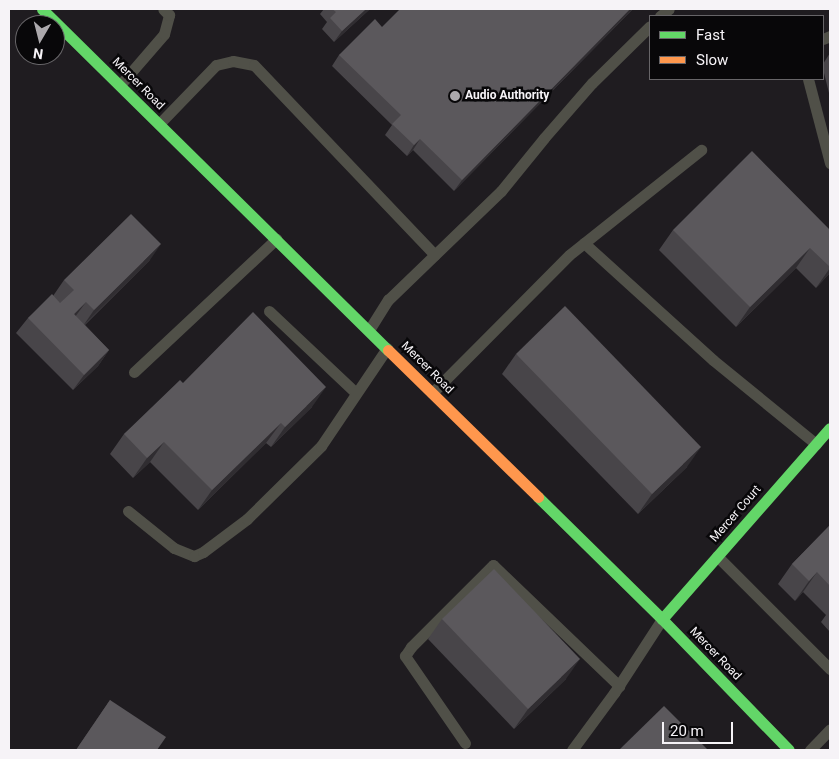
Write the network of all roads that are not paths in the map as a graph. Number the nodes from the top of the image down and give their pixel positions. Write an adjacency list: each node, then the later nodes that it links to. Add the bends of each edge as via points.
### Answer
1 (42, 9): 5 (street, Mercer Road)
2 (163, 9): 5 (lane, via 169,15 164,34)
3 (649, 27): 11 (lane, via 592,83 501,191)
4 (808, 80): 8 (lane)
5 (120, 85): 6 (street, Mercer Road)
6 (160, 124): 9 (street, Mercer Road); 11 (lane, via 216,65 233,61 254,65)
7 (701, 150): 10 (lane)
8 (830, 163)
9 (276, 238): 13 (street, Mercer Road); 15 (lane)
10 (584, 243): 17 (lane); 19 (lane, via 713,360)
11 (435, 255): 13 (lane, via 388,300)
12 (269, 311): 16 (lane)
13 (369, 330): 14 (street, Mercer Road)
14 (387, 348): 16 (lane); 17 (street, Mercer Road)
15 (134, 372)
16 (355, 392): 20 (lane, via 321,446 247,519 203,552 194,556 174,548)
17 (432, 392): 22 (street, Mercer Road)
18 (830, 428): 19 (street, Mercer Court)
19 (816, 444): 21 (street, Mercer Court)
20 (128, 511)
21 (717, 556): 22 (street, Mercer Court); 23 (lane)
22 (662, 619): 24 (lane); 28 (street, Mercer Road)
23 (830, 669)
24 (619, 686): 26 (lane, via 493,565 405,656); 27 (lane)
25 (830, 728): 29 (lane)
26 (465, 743)
27 (572, 750)
28 (789, 750)
29 (810, 750)

